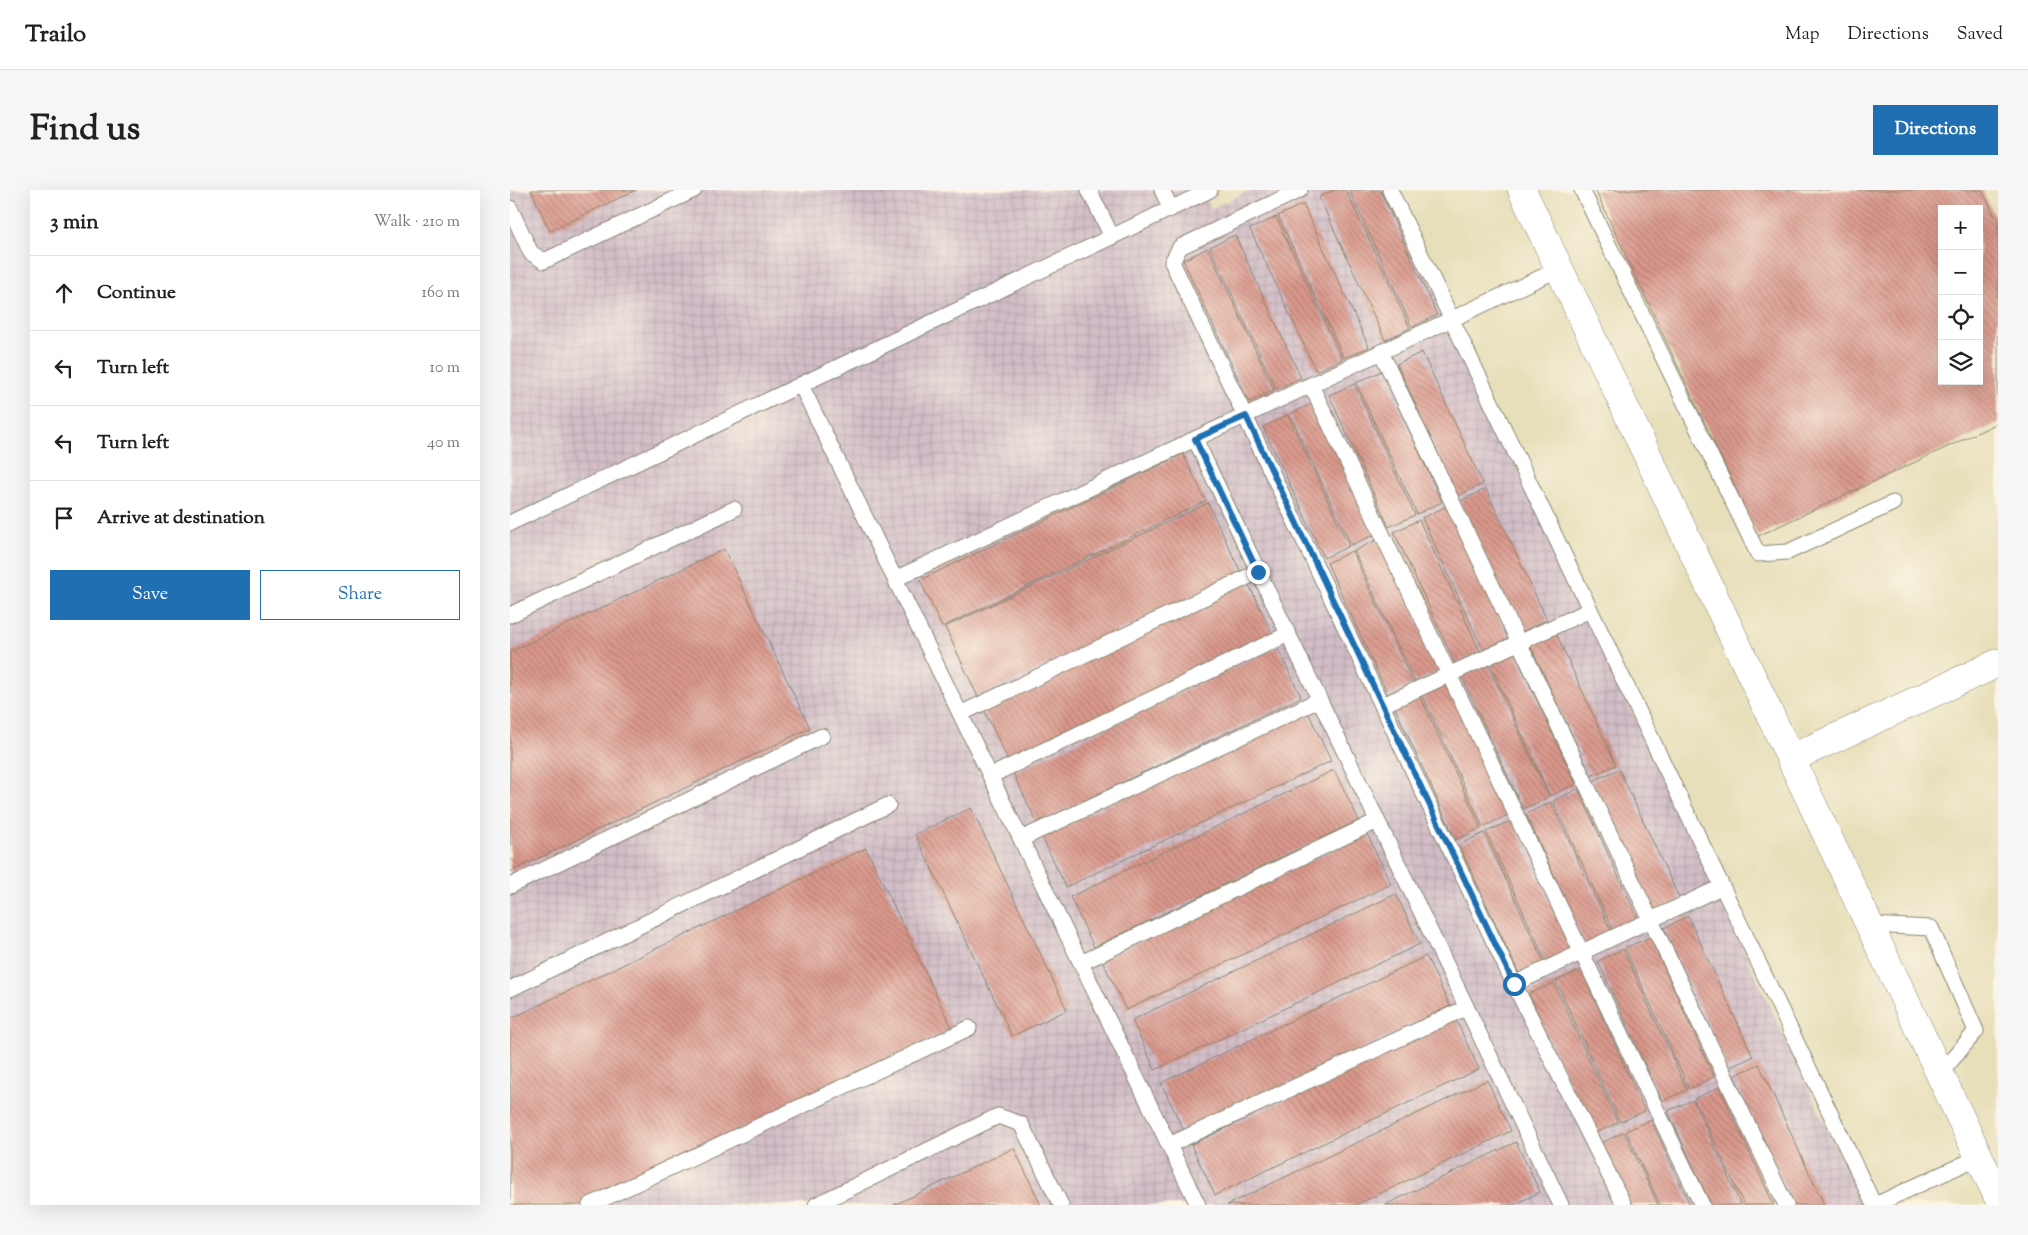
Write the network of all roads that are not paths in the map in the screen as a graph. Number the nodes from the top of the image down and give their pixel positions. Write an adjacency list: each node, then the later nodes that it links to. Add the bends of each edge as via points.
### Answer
1 (694, 190): 9 (lane, via 544,261 531,253)
2 (1089, 190): 11 (lane)
3 (1162, 190): 10 (lane)
4 (1210, 190): 10 (lane)
5 (1300, 190): 17 (lane, via 1180,247 1172,262)
6 (1390, 190): 13 (lane)
7 (1522, 190): 12 (street)
8 (1582, 190): 19 (lane, via 1758,554 1788,552)
9 (510, 208)
10 (1171, 209): 11 (lane)
11 (1112, 237): 16 (lane)
12 (1559, 269): 13 (lane); 34 (street)
13 (1451, 320): 14 (lane); 24 (lane)
14 (1381, 352): 15 (lane); 27 (lane)
15 (1311, 385): 17 (lane); 29 (lane)
16 (801, 386): 21 (lane); 23 (lane)
17 (1246, 416): 18 (lane); 31 (lane)
18 (1195, 439): 22 (lane); 23 (lane)
19 (1893, 503)
20 (734, 509): 25 (lane)
21 (510, 523)
22 (1258, 572): 26 (lane); 32 (lane)
23 (895, 579): 32 (lane)
24 (1590, 610): 27 (lane); 40 (lane)
25 (510, 615)
26 (1288, 634): 30 (lane); 35 (lane)
27 (1520, 642): 29 (lane); 41 (lane)
28 (1998, 663): 34 (street)
29 (1449, 675): 31 (lane); 43 (lane)
30 (1319, 700): 37 (lane); 38 (lane)
31 (1383, 705): 45 (lane)
32 (960, 714): 35 (lane)
33 (822, 736): 39 (lane)
34 (1792, 758): 42 (street)
35 (990, 776): 38 (lane)
36 (888, 805): 46 (lane)
37 (1377, 821): 44 (lane); 47 (lane)
38 (1021, 839): 44 (lane)
39 (510, 886)
40 (1721, 886): 41 (lane); 61 (lane)
41 (1652, 919): 43 (lane); 60 (lane)
42 (1870, 925): 49 (street); 49 (lane, via 1931,928 1976,1031)
43 (1580, 953): 45 (lane); 59 (lane)
44 (1081, 963): 50 (lane)
45 (1514, 984): 58 (lane)
46 (510, 989)
47 (1466, 1008): 50 (lane); 57 (lane)
48 (969, 1028): 53 (lane)
49 (1940, 1074): 51 (street)
50 (1169, 1146): 56 (lane)
51 (1979, 1157): 52 (street); 61 (lane)
52 (1998, 1197)
53 (590, 1205)
54 (816, 1205): 55 (lane, via 998,1116 1021,1124)
55 (1060, 1205)
56 (1198, 1205)
57 (1561, 1205)
58 (1624, 1205)
59 (1702, 1205)
60 (1786, 1205)
61 (1874, 1205)

